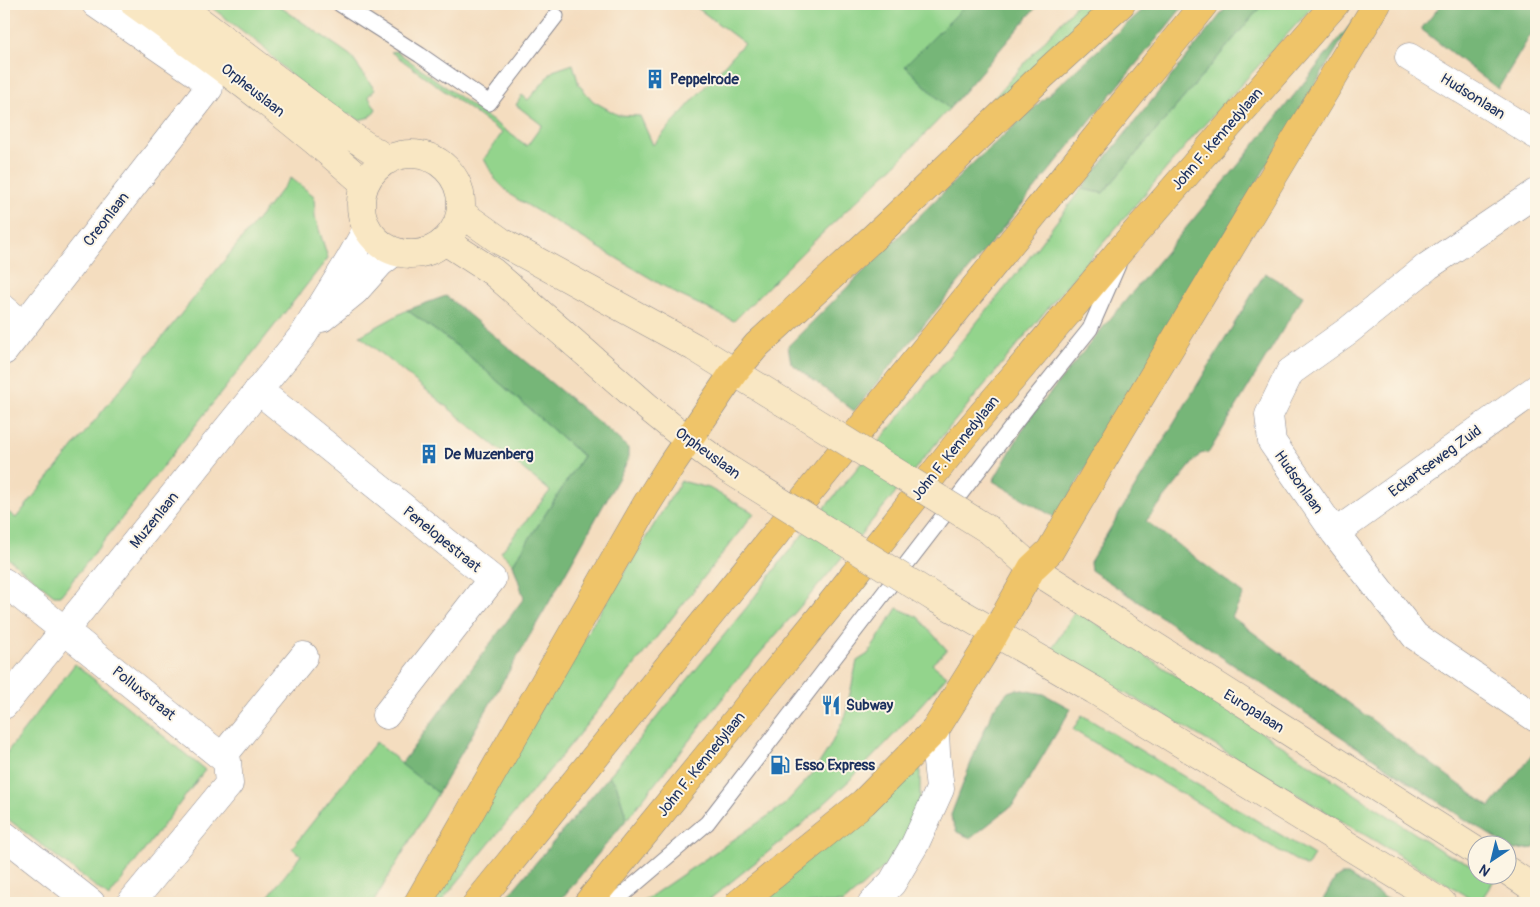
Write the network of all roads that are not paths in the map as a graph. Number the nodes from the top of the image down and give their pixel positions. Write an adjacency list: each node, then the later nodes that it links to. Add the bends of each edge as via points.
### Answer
1 (96, 4): 11 (street, Orpheuslaan, via 199,75)
2 (135, 4): 14 (main road, Orpheuslaan, via 224,67)
3 (177, 4): 13 (main road, Orpheuslaan)
4 (340, 4): 9 (lane, via 489,103)
5 (1121, 4): 24 (main road, via 757,345)
6 (1204, 4): 46 (main road)
7 (1336, 4): 18 (main road, John F. Kennedylaan)
8 (1377, 4): 29 (main road, via 1050,551)
9 (556, 16)
10 (1409, 56): 12 (street, Hudsonlaan)
11 (209, 88): 21 (street, Creonlaan)
12 (1536, 135)
13 (388, 160): 14 (main road, via 378,166); 16 (main road, via 415,154 441,164 458,185)
14 (365, 184): 17 (main road, via 361,206)
15 (1536, 193): 28 (street, Hudsonlaan, via 1428,266 1349,330 1290,372 1269,415 1272,442)
16 (461, 213): 19 (main road); 24 (main road, via 502,242)
17 (367, 229): 20 (main road); 22 (street, Muzenlaan)
18 (1129, 240): 47 (main road, John F. Kennedylaan, via 962,438); 48 (lane, via 1090,329 707,823)
19 (446, 241): 20 (main road, via 421,254); 27 (main road, Orpheuslaan, via 493,272)
20 (394, 252): 22 (street, Muzenlaan, via 355,291)
21 (14, 317): 23 (street, Creonlaan)
22 (304, 334): 26 (street, Muzenlaan)
23 (4, 351)
24 (734, 372): 27 (main road); 29 (main road, bridge, via 989,530)
25 (1536, 389): 28 (street, Eckartseweg Zuid)
26 (258, 390): 31 (street, Muzenlaan); 35 (street, Penelopestraat, via 492,579)
27 (688, 440): 32 (main road, Orpheuslaan, bridge); 45 (main road, via 646,505)
28 (1335, 533): 36 (street, Hudsonlaan, via 1415,636)
29 (1032, 568): 32 (main road); 40 (main road, Europalaan)
30 (4, 582): 31 (street, Polluxstraat)
31 (65, 630): 34 (street, Muzenlaan); 38 (street, Polluxstraat)
32 (994, 633): 37 (main road); 51 (main road, via 1094,690)
33 (304, 656): 38 (street)
34 (4, 705)
35 (386, 715)
36 (1536, 718)
37 (935, 730): 49 (main road, via 864,802); 50 (street, via 940,789 901,867)
38 (222, 757): 44 (street, via 227,761 229,784)
39 (4, 834): 43 (street)
40 (1468, 846)
41 (1518, 878): 42 (main road)
42 (1536, 890)
43 (91, 903)
44 (131, 903)
45 (418, 903)
46 (477, 903)
47 (588, 903)
48 (613, 903)
49 (739, 903)
50 (872, 903)
51 (1442, 903)

